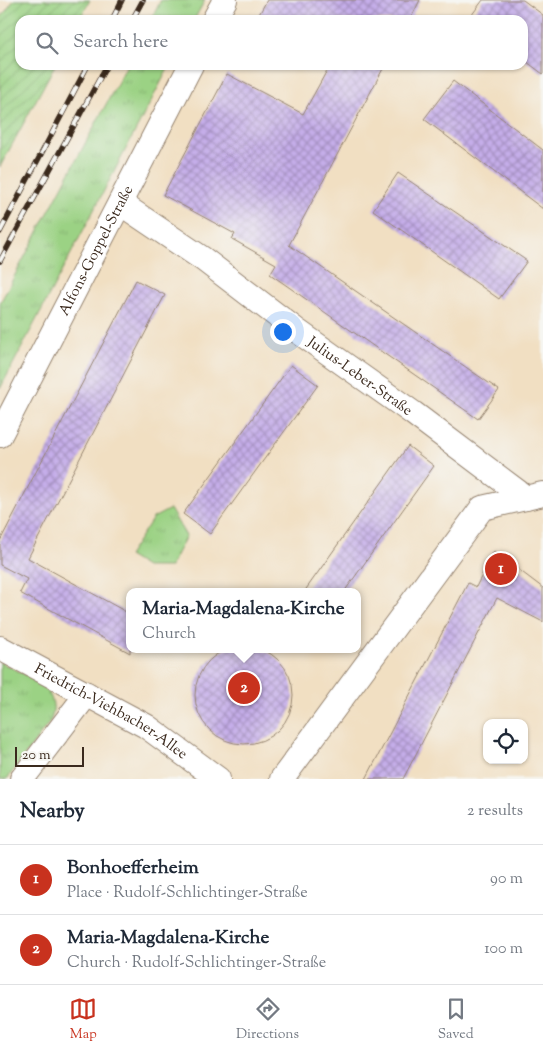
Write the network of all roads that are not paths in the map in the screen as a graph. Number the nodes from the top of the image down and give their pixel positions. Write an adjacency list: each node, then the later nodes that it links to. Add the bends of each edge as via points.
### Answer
1 (225, 0): 2 (street)
2 (217, 15)
3 (187, 70): 4 (street, Alfons-Goppel-Straße)
4 (120, 203): 5 (street, Alfons-Goppel-Straße); 6 (street, Julius-Leber-Straße, via 413,413)
5 (0, 435)
6 (535, 496): 11 (street, via 482,508)
7 (0, 648): 8 (street, Friedrich-Viehbacher-Allee)
8 (87, 694): 9 (street); 10 (street, Friedrich-Viehbacher-Allee, via 146,726)
9 (22, 779)
10 (218, 779)
11 (282, 779)

